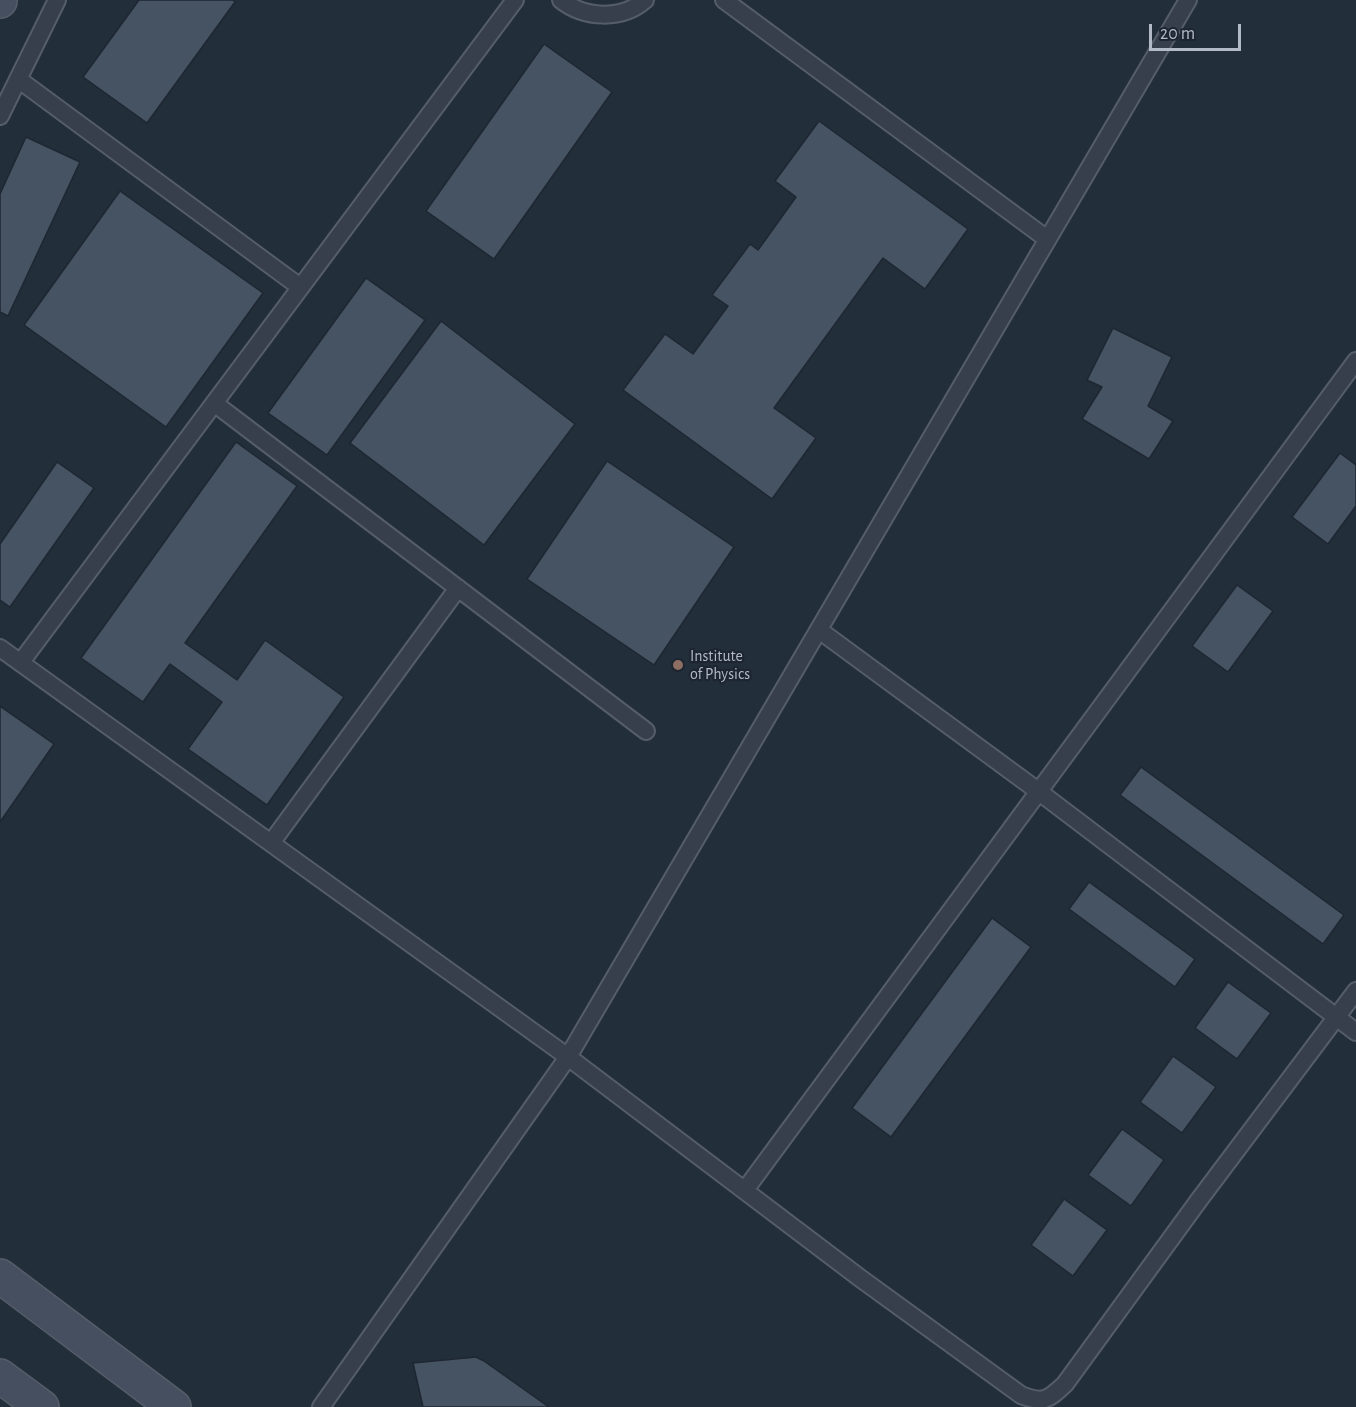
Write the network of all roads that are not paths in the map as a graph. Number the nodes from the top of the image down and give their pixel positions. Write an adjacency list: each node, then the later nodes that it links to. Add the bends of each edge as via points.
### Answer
1 (57, 0): 7 (lane)
2 (515, 0): 10 (lane)
3 (561, 0): 4 (lane, via 588,15 620,14)
4 (645, 0)
5 (724, 0): 9 (lane)
6 (1188, 0): 9 (lane)
7 (18, 79): 8 (lane); 10 (lane)
8 (0, 116)
9 (1047, 239): 14 (lane)
10 (300, 287): 12 (lane)
11 (1356, 361): 18 (lane)
12 (214, 403): 13 (lane); 16 (lane)
13 (458, 588): 17 (lane); 19 (lane)
14 (819, 630): 18 (lane); 23 (lane)
15 (0, 648): 16 (lane)
16 (21, 662): 19 (lane)
17 (646, 731)
18 (1038, 791): 21 (lane); 24 (lane)
19 (271, 843): 23 (lane)
20 (1356, 991): 21 (lane)
21 (1335, 1018): 22 (lane); 24 (lane, via 1052,1397 1038,1401 1021,1395)
22 (1356, 1032)
23 (568, 1057): 24 (lane); 29 (lane)
24 (745, 1190)
25 (0, 1276): 28 (main road)
26 (0, 1376): 27 (main road)
27 (42, 1407)
28 (174, 1407)
29 (321, 1407)

